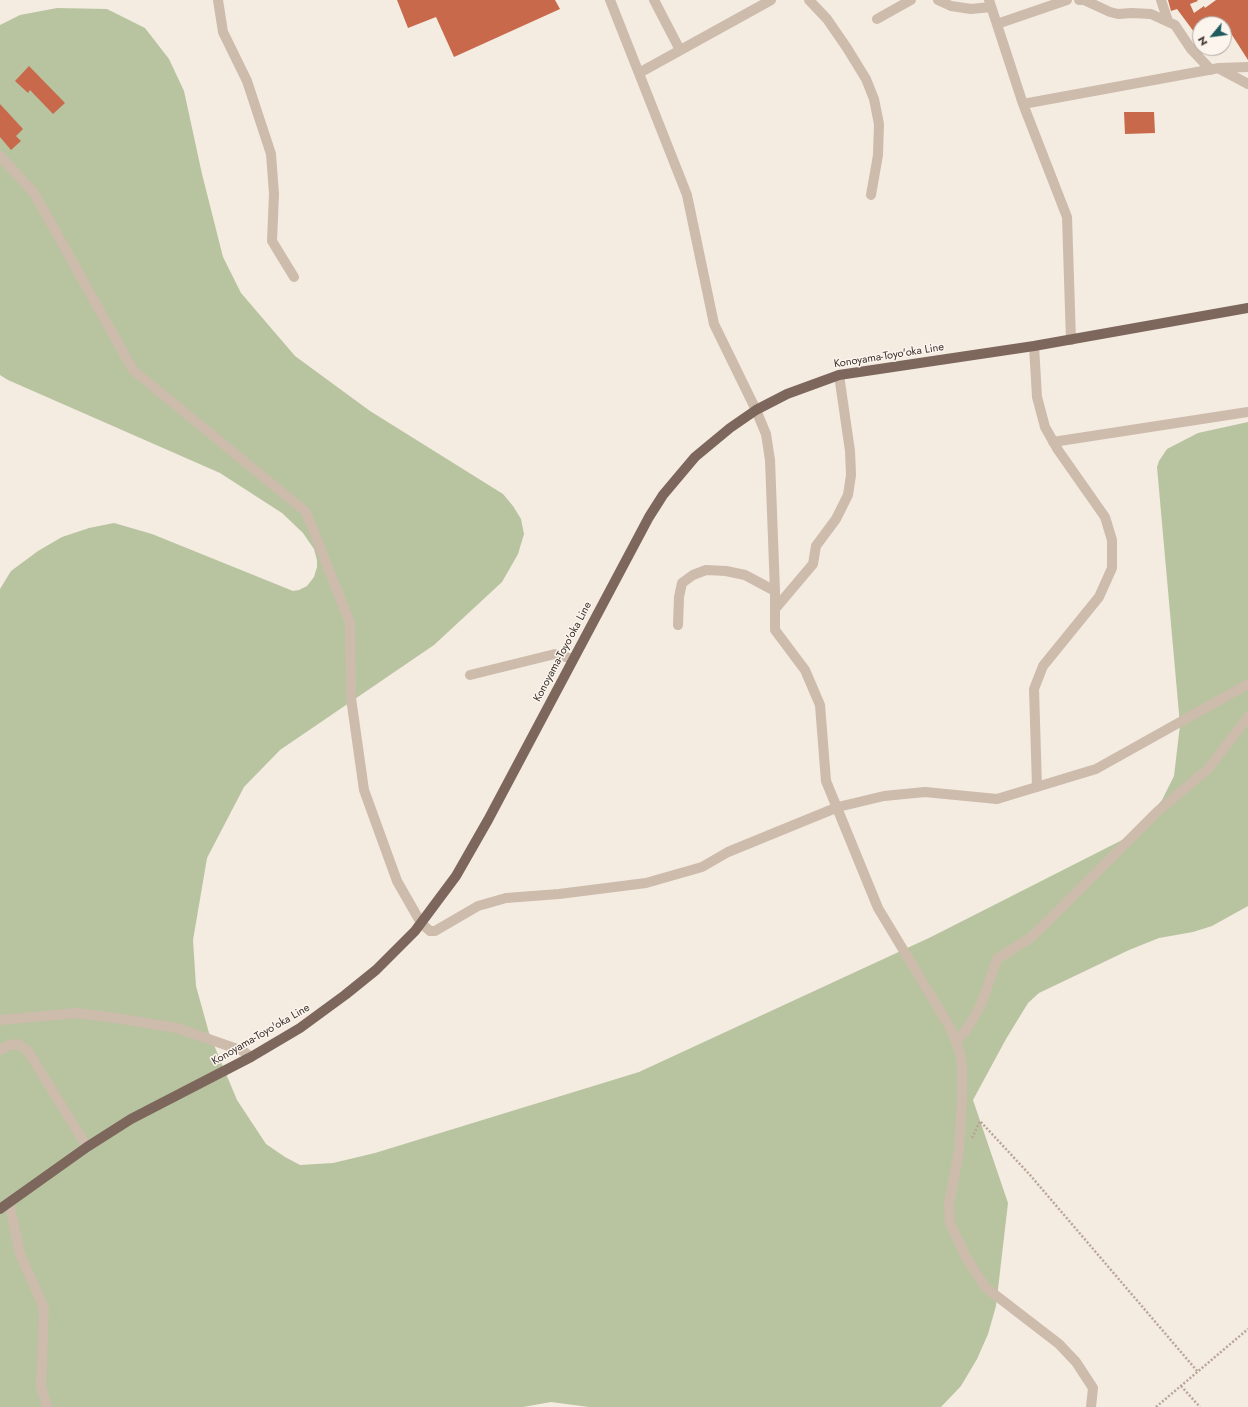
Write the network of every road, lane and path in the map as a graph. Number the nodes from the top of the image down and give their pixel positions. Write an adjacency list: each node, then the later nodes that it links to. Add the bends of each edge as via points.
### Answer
1 (218, 0): 23 (street, via 223,32 247,81 272,154 272,241)
2 (610, 0): 18 (street)
3 (654, 0): 15 (street)
4 (771, 0): 15 (street)
5 (809, 0): 22 (street, via 827,19 847,48 866,79 874,100 878,124 878,155)
6 (911, 0): 12 (street)
7 (938, 0): 11 (street, via 951,6 971,9)
8 (1067, 0): 14 (street)
9 (1079, 0): 13 (street, via 1118,14 1151,14)
10 (1162, 0): 13 (street)
11 (990, 3): 14 (street)
12 (877, 19)
13 (1168, 21): 17 (street, via 1175,25 1191,49)
14 (997, 24): 20 (street)
15 (680, 50): 18 (street)
16 (1248, 67): 17 (street)
17 (1215, 69): 19 (street); 20 (street)
18 (639, 73): 28 (street, via 687,195 714,324)
19 (1248, 84)
20 (1023, 104): 25 (street, via 1067,217)
21 (0, 156): 40 (street, via 34,193 133,370 306,512 350,623 351,698 364,790 397,881)
22 (871, 195)
23 (294, 277)
24 (1248, 308): 25 (main road, Konoyama-Toyo'oka Line)
25 (1071, 340): 26 (main road, Konoyama-Toyo'oka Line)
26 (1034, 346): 27 (main road, Konoyama-Toyo'oka Line); 30 (street, via 1036,397 1045,427)
27 (838, 375): 28 (main road, Konoyama-Toyo'oka Line, via 787,394); 32 (street, via 852,475 848,496 836,519 816,546 813,564)
28 (756, 410): 31 (street, via 766,434 770,460); 34 (main road, Konoyama-Toyo'oka Line, via 695,456 663,495 627,555)
29 (1248, 412): 30 (street)
30 (1053, 442): 38 (street, via 1105,517 1112,540 1112,568 1099,597 1043,666 1034,689)
31 (775, 591): 32 (street); 33 (street, via 745,574 706,570 682,583)
32 (775, 608): 39 (street, via 775,630 805,670 820,705 826,781)
33 (678, 625)
34 (573, 659): 35 (street, via 555,654); 40 (main road, Konoyama-Toyo'oka Line, via 456,876)
35 (470, 675)
36 (1248, 684): 38 (street, via 1096,770)
37 (1248, 717): 42 (street, via 1208,769 1158,811 1030,938 997,959 981,1005)
38 (1037, 787): 39 (street, via 997,799 925,792 884,796)
39 (838, 807): 40 (street, via 728,852 702,868 646,883 506,898 478,906 435,931 430,931); 42 (street, via 878,908)
40 (421, 923): 44 (main road, Konoyama-Toyo'oka Line, via 376,970 345,995 300,1028)
41 (0, 1020): 44 (street, via 77,1013 116,1018 177,1028 243,1051)
42 (956, 1040): 46 (street, via 962,1064)
43 (0, 1050): 45 (street, via 18,1044 28,1051)
44 (251, 1057): 45 (main road, Konoyama-Toyo'oka Line, via 131,1119)
45 (87, 1147): 47 (main road, Konoyama-Toyo'oka Line)
46 (959, 1151): 50 (path, via 966,1149 980,1121 1030,1175); 53 (street, via 948,1204 950,1223 966,1257 985,1287 1059,1344 1076,1362 1093,1388)
47 (9, 1202): 48 (main road, Konoyama-Toyo'oka Line); 52 (street, via 20,1254 44,1308 41,1387)
48 (0, 1209)
49 (1248, 1329): 50 (path)
50 (1198, 1372): 51 (path)
51 (1181, 1386): 54 (path); 55 (path)
52 (46, 1407)
53 (1091, 1407)
54 (1156, 1407)
55 (1200, 1407)

